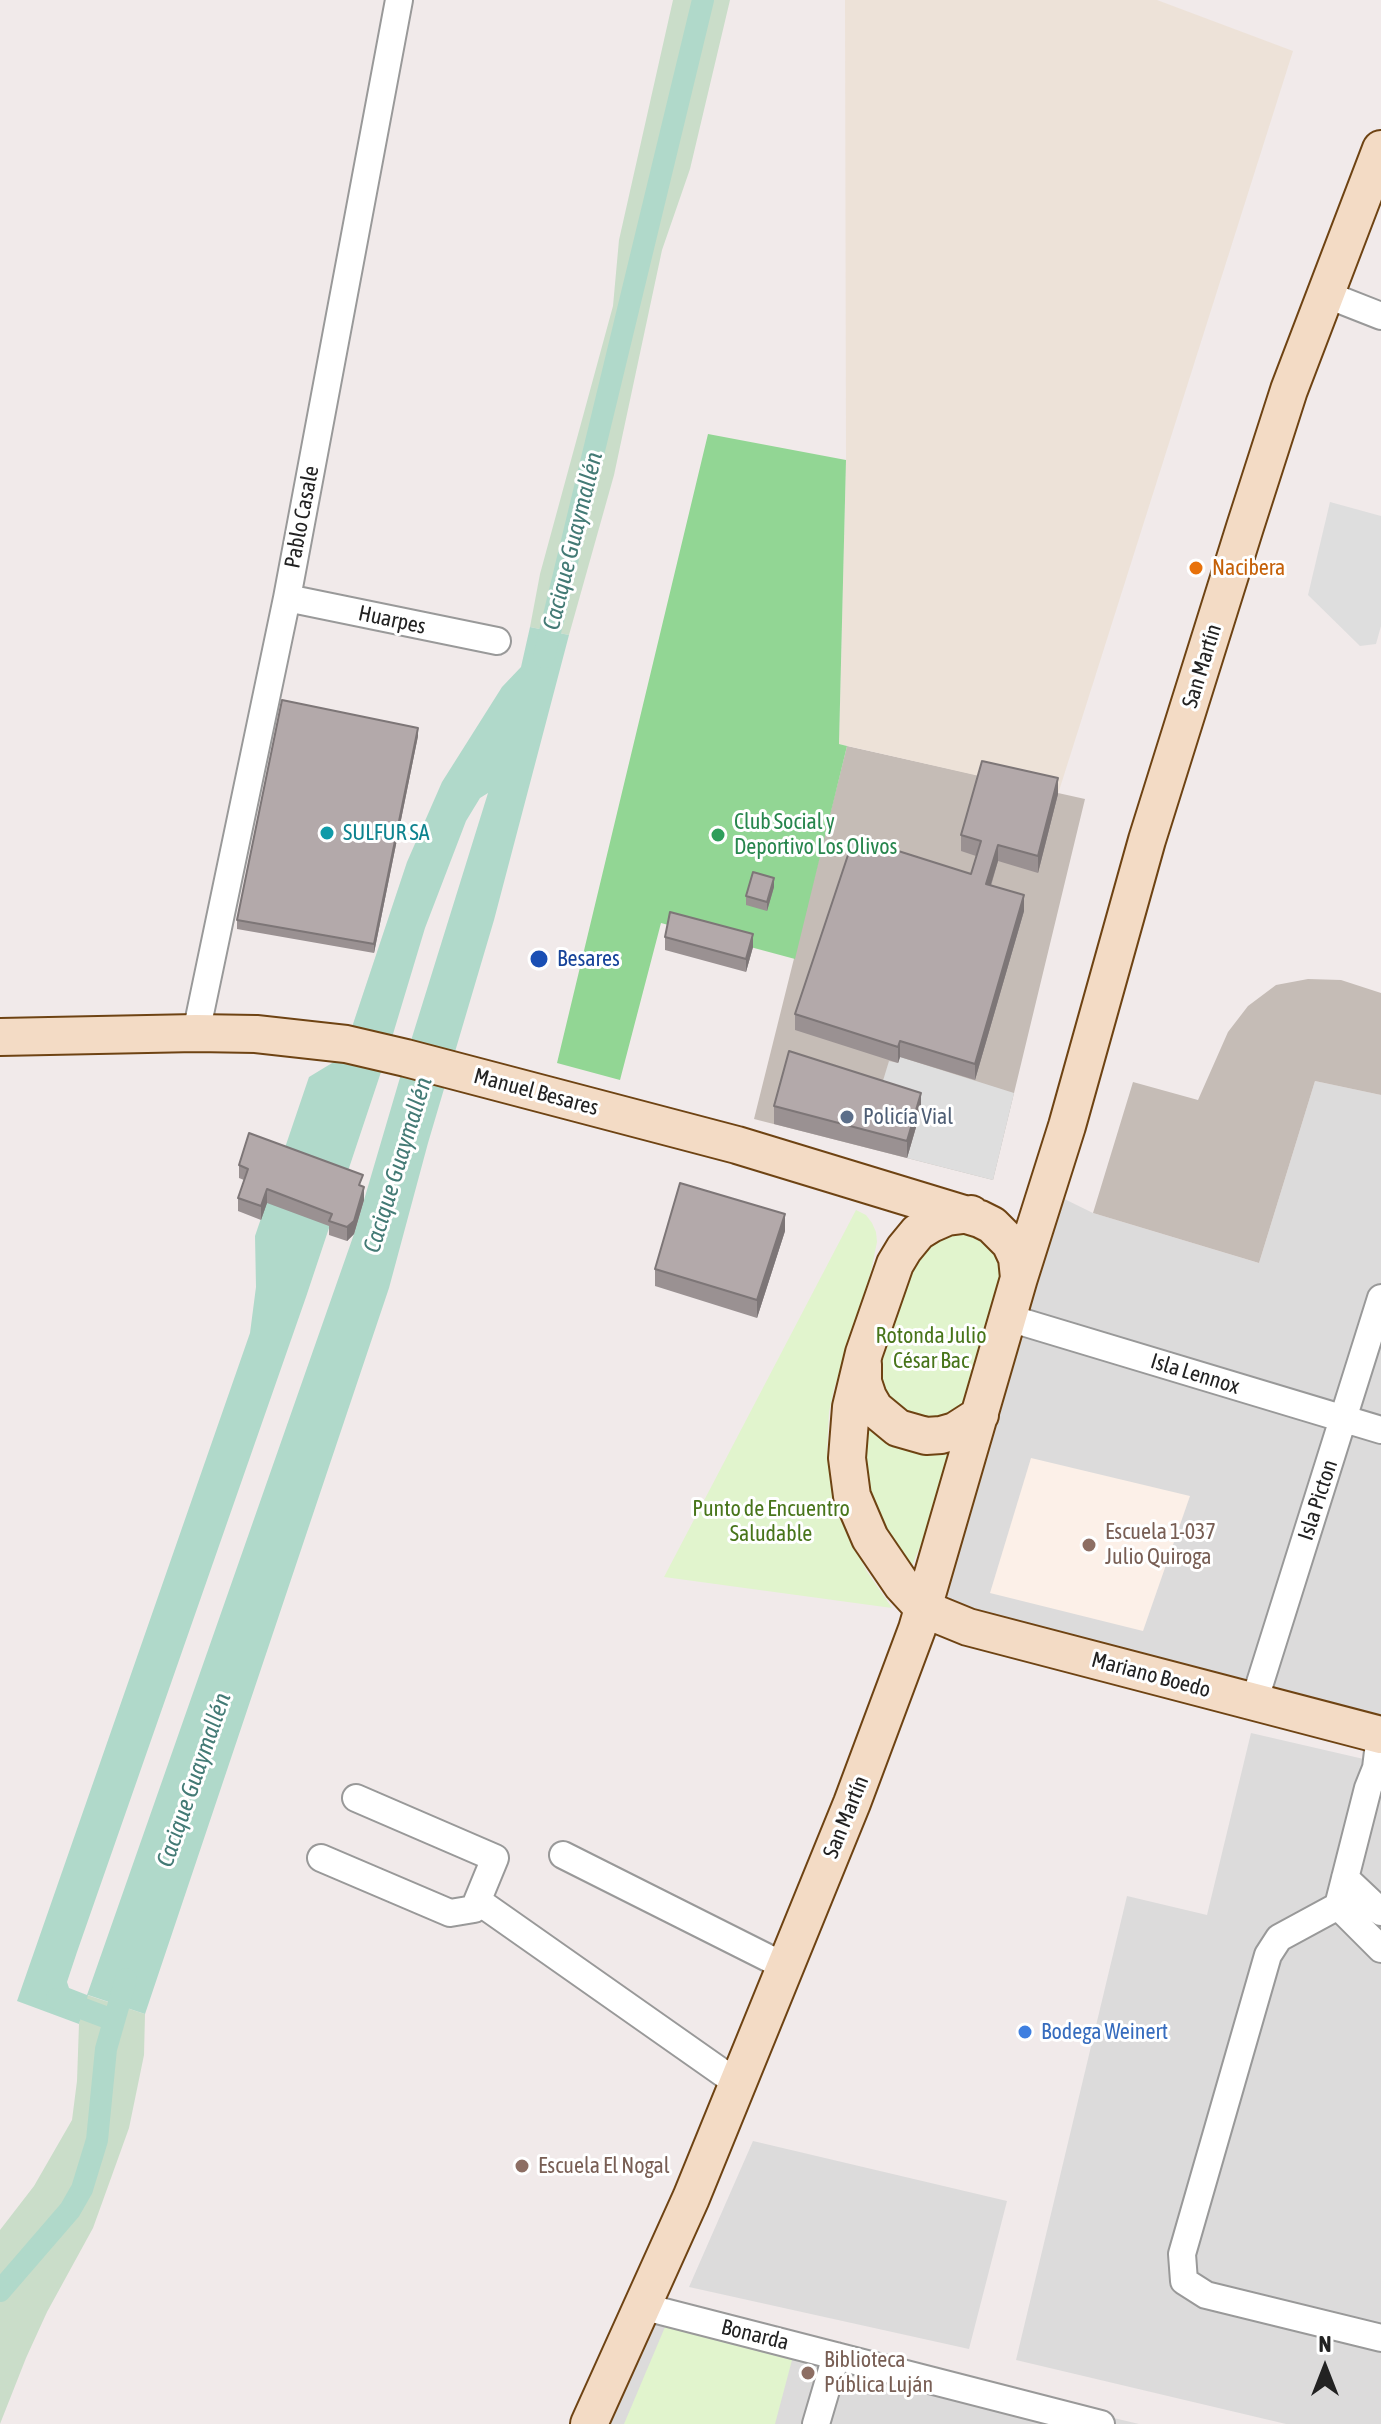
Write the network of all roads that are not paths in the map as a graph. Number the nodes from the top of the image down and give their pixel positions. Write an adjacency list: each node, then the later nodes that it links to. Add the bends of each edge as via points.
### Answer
1 (399, 0): 5 (street, Pablo Casale)
2 (1381, 149): 3 (main road, San Martín)
3 (1325, 294): 4 (street); 10 (main road, San Martín, via 1285,403 1147,840)
4 (1381, 316)
5 (287, 598): 6 (street, Huarpes); 7 (street, Pablo Casale)
6 (497, 641)
7 (196, 1033): 8 (main road, Manuel Besares); 9 (main road, Manuel Besares, via 346,1044)
8 (0, 1037)
9 (819, 1171): 11 (main road, Manuel Besares); 12 (main road, via 886,1215)
10 (1046, 1190): 11 (main road, via 1018,1209); 13 (main road, San Martín)
11 (966, 1214): 12 (main road, via 918,1232); 13 (main road, via 1006,1238)
12 (895, 1264): 16 (main road)
13 (1019, 1278): 15 (main road, San Martín)
14 (1381, 1298): 18 (street, Isla Picton)
15 (1009, 1318): 17 (main road, San Martín); 18 (street, Isla Lennox)
16 (864, 1353): 17 (main road, via 868,1397 898,1428 941,1435); 20 (main road, via 848,1429 852,1496 883,1560)
17 (980, 1415): 20 (main road, San Martín)
18 (1344, 1420): 19 (street, Isla Lennox); 21 (street, Isla Picton)
19 (1381, 1430)
20 (924, 1609): 21 (main road, Mariano Boedo, via 968,1627); 31 (main road, San Martín)
21 (1254, 1702): 22 (main road, Mariano Boedo)
22 (1380, 1735): 26 (street)
23 (356, 1798): 27 (street, via 495,1858)
24 (563, 1855): 31 (street)
25 (321, 1858): 27 (street, via 450,1913 474,1909)
26 (1345, 1878): 28 (street); 29 (street)
27 (478, 1901): 32 (street)
28 (1338, 1906): 30 (street); 34 (street, via 1279,1938 1268,1955 1182,2254 1184,2281 1206,2295)
29 (1381, 1912)
30 (1381, 1949)
31 (786, 1967): 32 (main road, San Martín)
32 (737, 2083): 33 (main road, San Martín)
33 (641, 2306): 35 (street, Bonarda); 36 (main road, San Martín)
34 (1381, 2338)
35 (836, 2356): 37 (street); 38 (street, Bonarda)
36 (589, 2424)
37 (816, 2424)
38 (1101, 2424)

